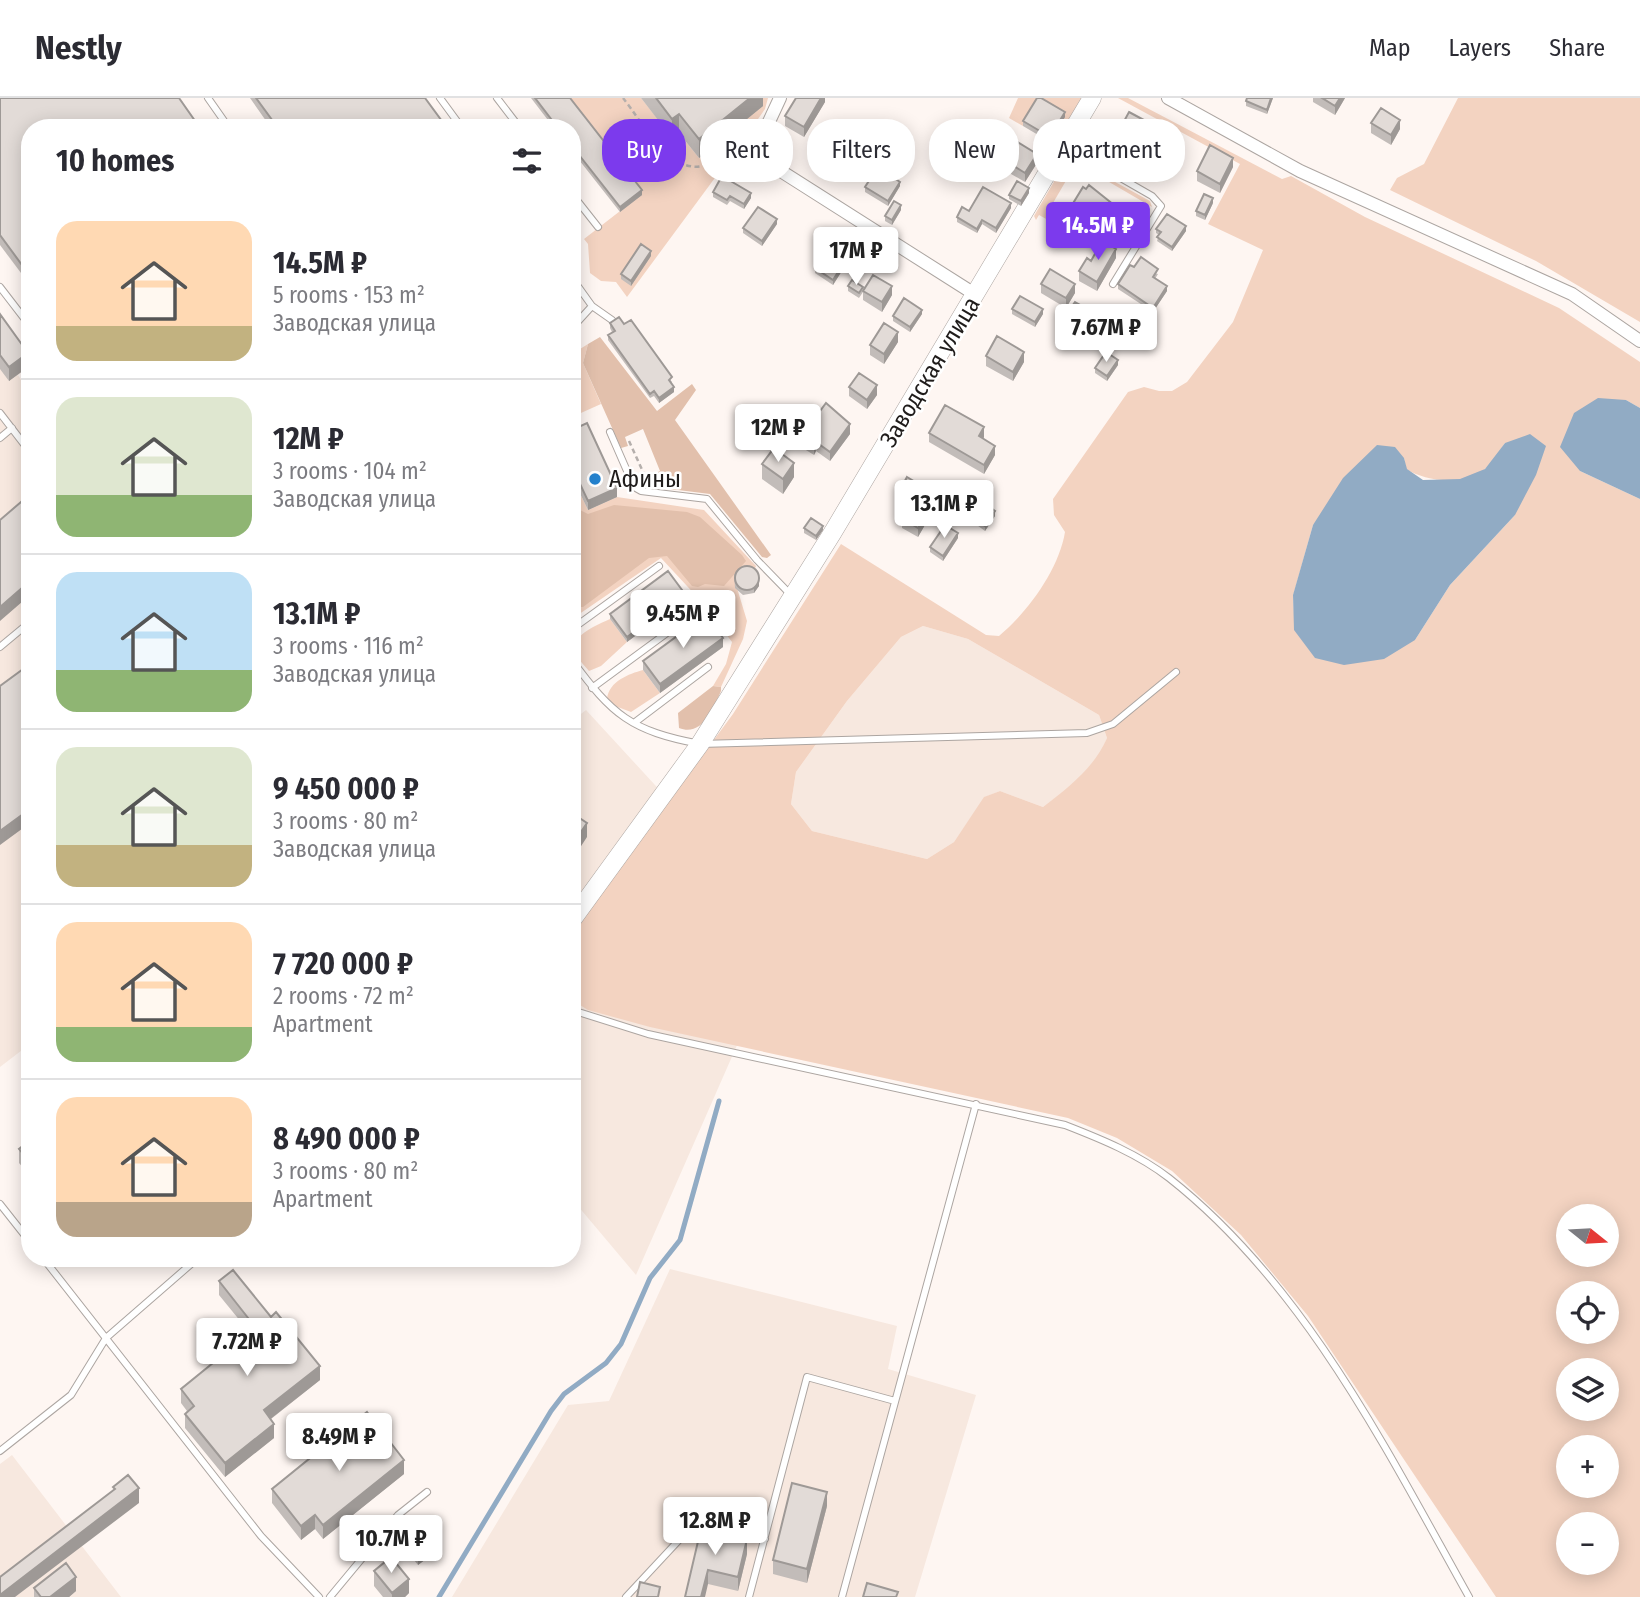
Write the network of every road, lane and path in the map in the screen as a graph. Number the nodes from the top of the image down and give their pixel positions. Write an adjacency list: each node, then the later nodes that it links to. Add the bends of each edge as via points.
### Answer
1 (208, 98): 8 (lane)
2 (440, 98): 9 (lane)
3 (497, 98): 10 (lane)
4 (623, 98): 13 (path, via 668,155 691,168)
5 (780, 98): 11 (street)
6 (1091, 98): 12 (street, Заводская улица)
7 (1168, 98): 27 (street, via 1300,171 1572,294)
8 (223, 119)
9 (455, 119)
10 (513, 119)
11 (770, 119)
12 (1079, 119)
13 (700, 166)
14 (793, 179): 22 (street)
15 (1042, 182): 22 (street, Заводская улица)
16 (1127, 182): 19 (lane, via 1161,206)
17 (581, 205): 18 (lane)
18 (598, 227)
19 (1113, 284)
20 (0, 287): 24 (lane)
21 (581, 290): 23 (lane)
22 (976, 295): 36 (street, Заводская улица)
23 (593, 306): 25 (lane); 26 (lane)
24 (21, 314)
25 (581, 319)
26 (612, 320)
27 (1640, 341)
28 (0, 412): 29 (lane)
29 (12, 428): 31 (lane); 32 (lane)
30 (610, 432): 36 (lane, via 634,487 708,499 757,561)
31 (0, 438)
32 (21, 440)
33 (629, 441): 34 (path)
34 (644, 474)
35 (659, 566): 38 (lane)
36 (793, 597): 46 (street, Заводская улица)
37 (694, 613): 44 (lane)
38 (581, 622)
39 (21, 630): 40 (lane)
40 (0, 647)
41 (708, 667): 45 (lane)
42 (1176, 671): 46 (lane, via 1113,724 1087,733)
43 (581, 673): 44 (lane)
44 (592, 688): 45 (lane, via 612,711)
45 (634, 723): 46 (lane)
46 (700, 744): 47 (street, Заводская улица)
47 (581, 908)
48 (581, 1013): 49 (lane, via 648,1034)
49 (976, 1104): 55 (lane); 64 (lane, via 1065,1125 1113,1144 1168,1177 1236,1240 1303,1321 1373,1427)
50 (0, 1204): 51 (lane)
51 (21, 1230)
52 (50, 1267): 54 (lane)
53 (188, 1267): 54 (lane)
54 (106, 1338): 56 (lane, via 71,1395); 59 (lane, via 261,1536)
55 (895, 1401): 58 (lane, via 807,1377); 63 (lane)
56 (0, 1451)
57 (427, 1492): 60 (lane, via 398,1515)
58 (765, 1539): 61 (lane, via 709,1521 693,1525); 62 (lane)
59 (319, 1597)
60 (330, 1597)
61 (626, 1597)
62 (749, 1597)
63 (842, 1597)
64 (1469, 1597)

